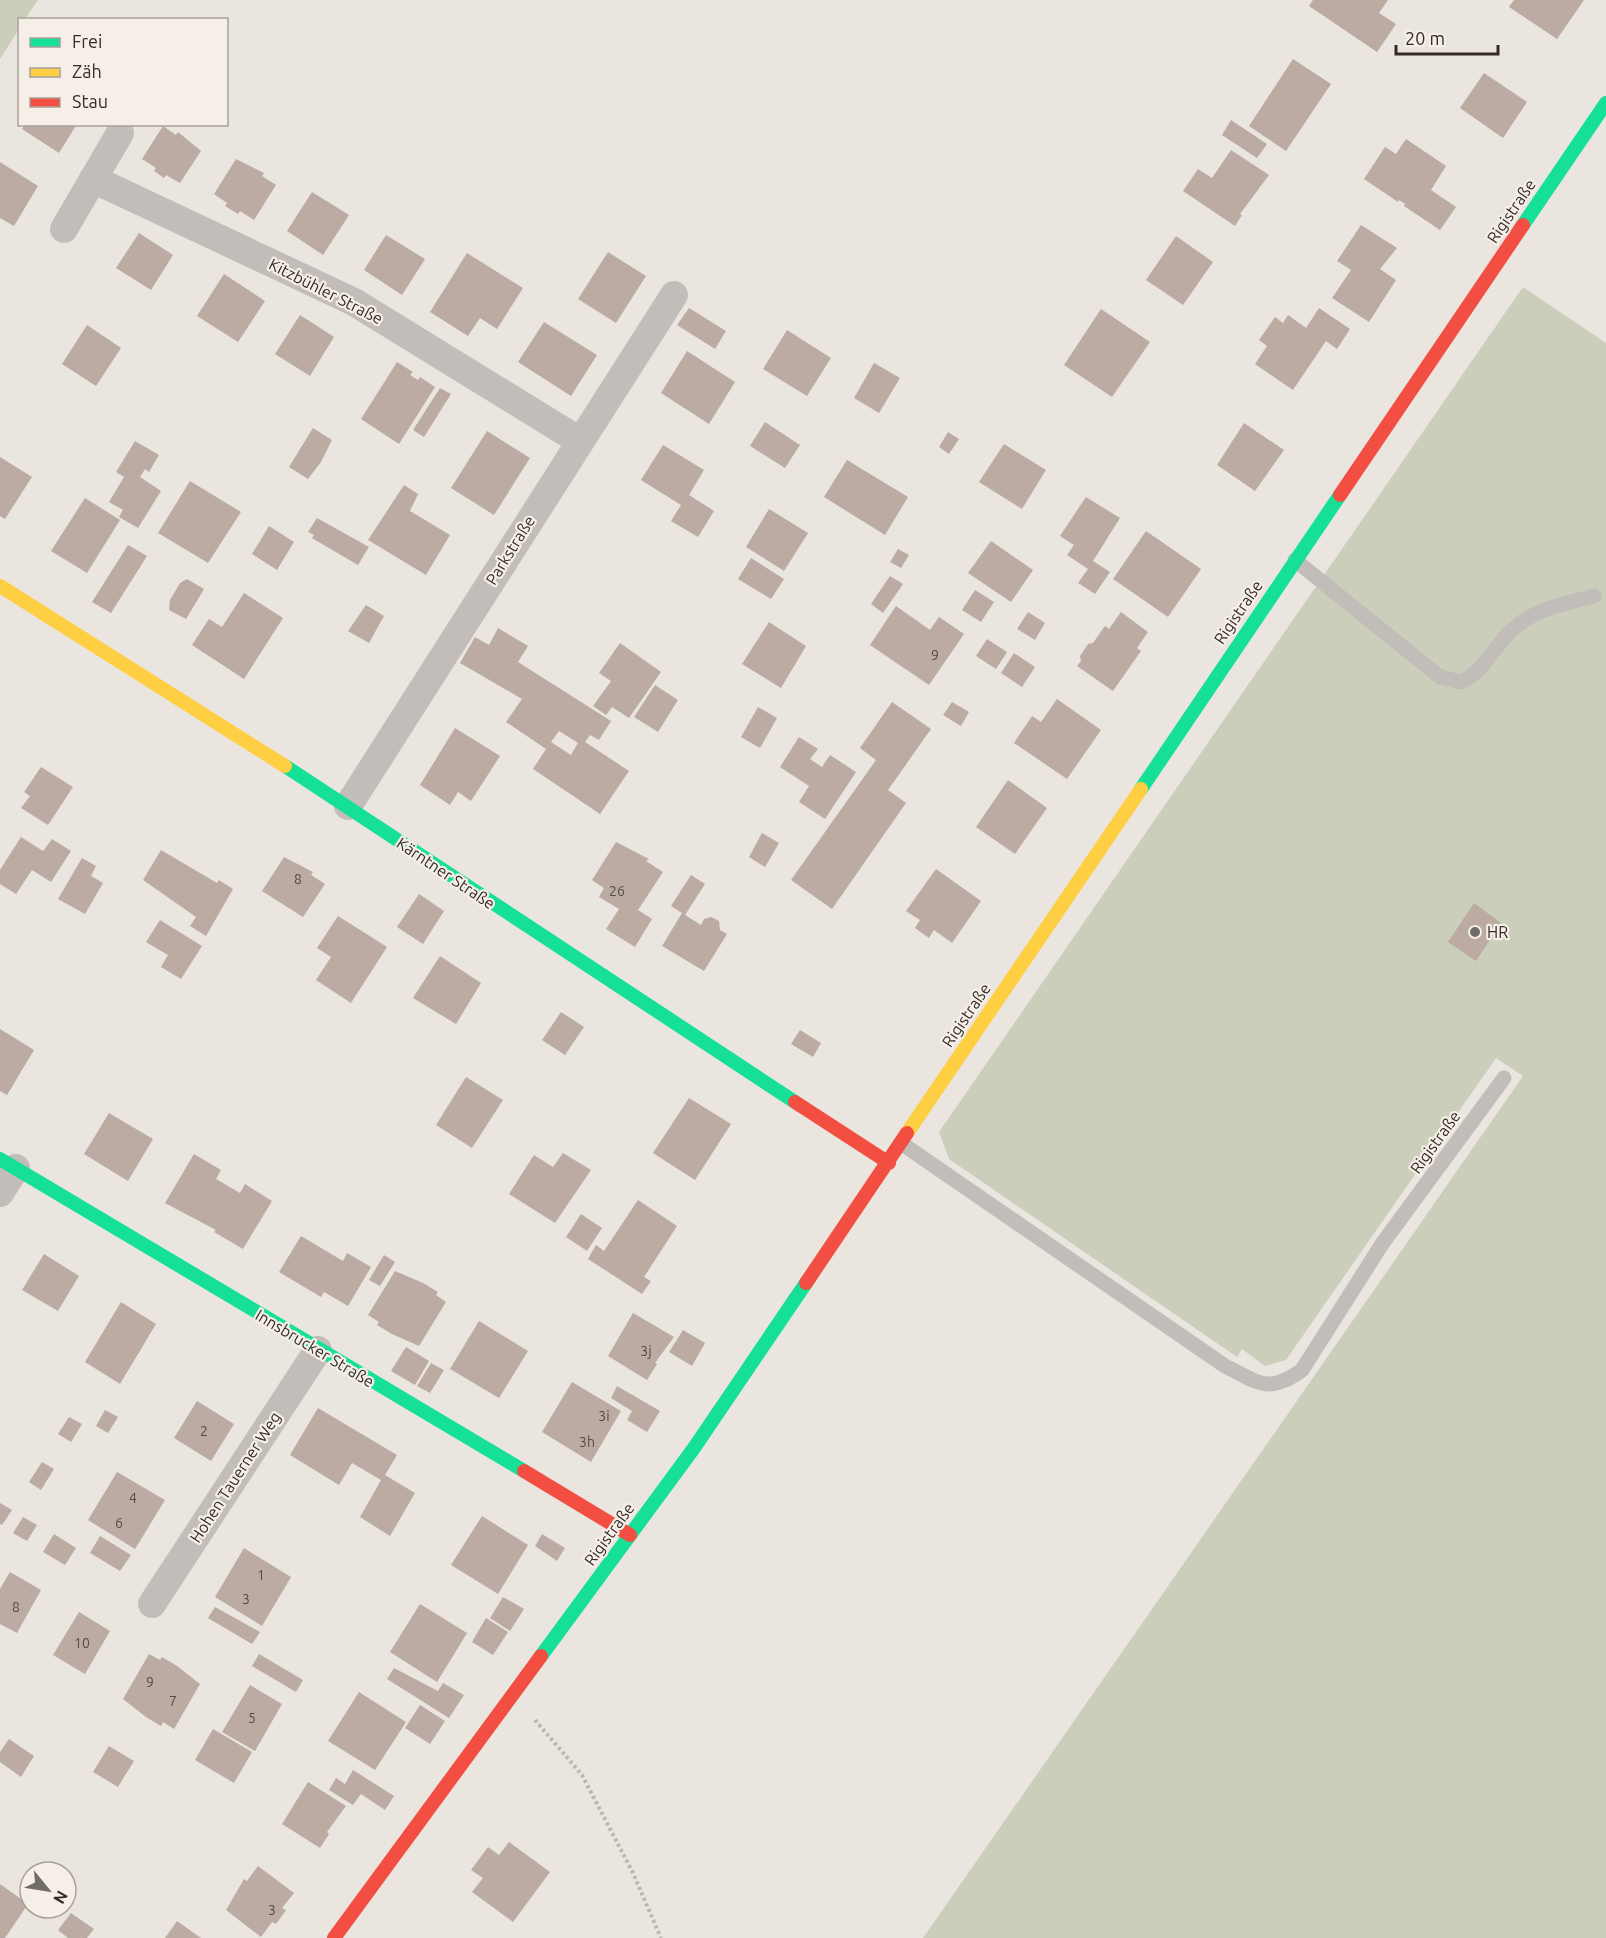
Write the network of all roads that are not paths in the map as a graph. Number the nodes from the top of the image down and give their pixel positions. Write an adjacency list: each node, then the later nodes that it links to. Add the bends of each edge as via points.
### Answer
1 (1606, 103): 7 (street, Rigistraße)
2 (120, 133): 3 (street)
3 (93, 179): 4 (street); 6 (street, Kitzbühler Straße, via 354,302)
4 (63, 229)
5 (674, 295): 6 (street, Parkstraße)
6 (580, 441): 10 (street, Parkstraße)
7 (1295, 561): 9 (lane, via 1440,677 1461,682 1476,675 1512,630 1536,611); 12 (street, Rigistraße)
8 (0, 586): 10 (street, Kärntner Straße)
9 (1594, 596)
10 (348, 806): 13 (street, Kärntner Straße)
11 (1504, 1077): 12 (lane, Rigistraße, via 1382,1244 1302,1370 1283,1384 1263,1384 1225,1366)
12 (902, 1143): 13 (street, Rigistraße)
13 (889, 1163): 17 (street, Rigistraße)
14 (8, 1164): 15 (street); 16 (street, Innsbrucker Straße)
15 (0, 1193)
16 (318, 1350): 17 (street, Innsbrucker Straße); 18 (street, Hohen Tauerner Weg)
17 (630, 1535): 19 (street, Rigistraße)
18 (152, 1604)
19 (334, 1938)

